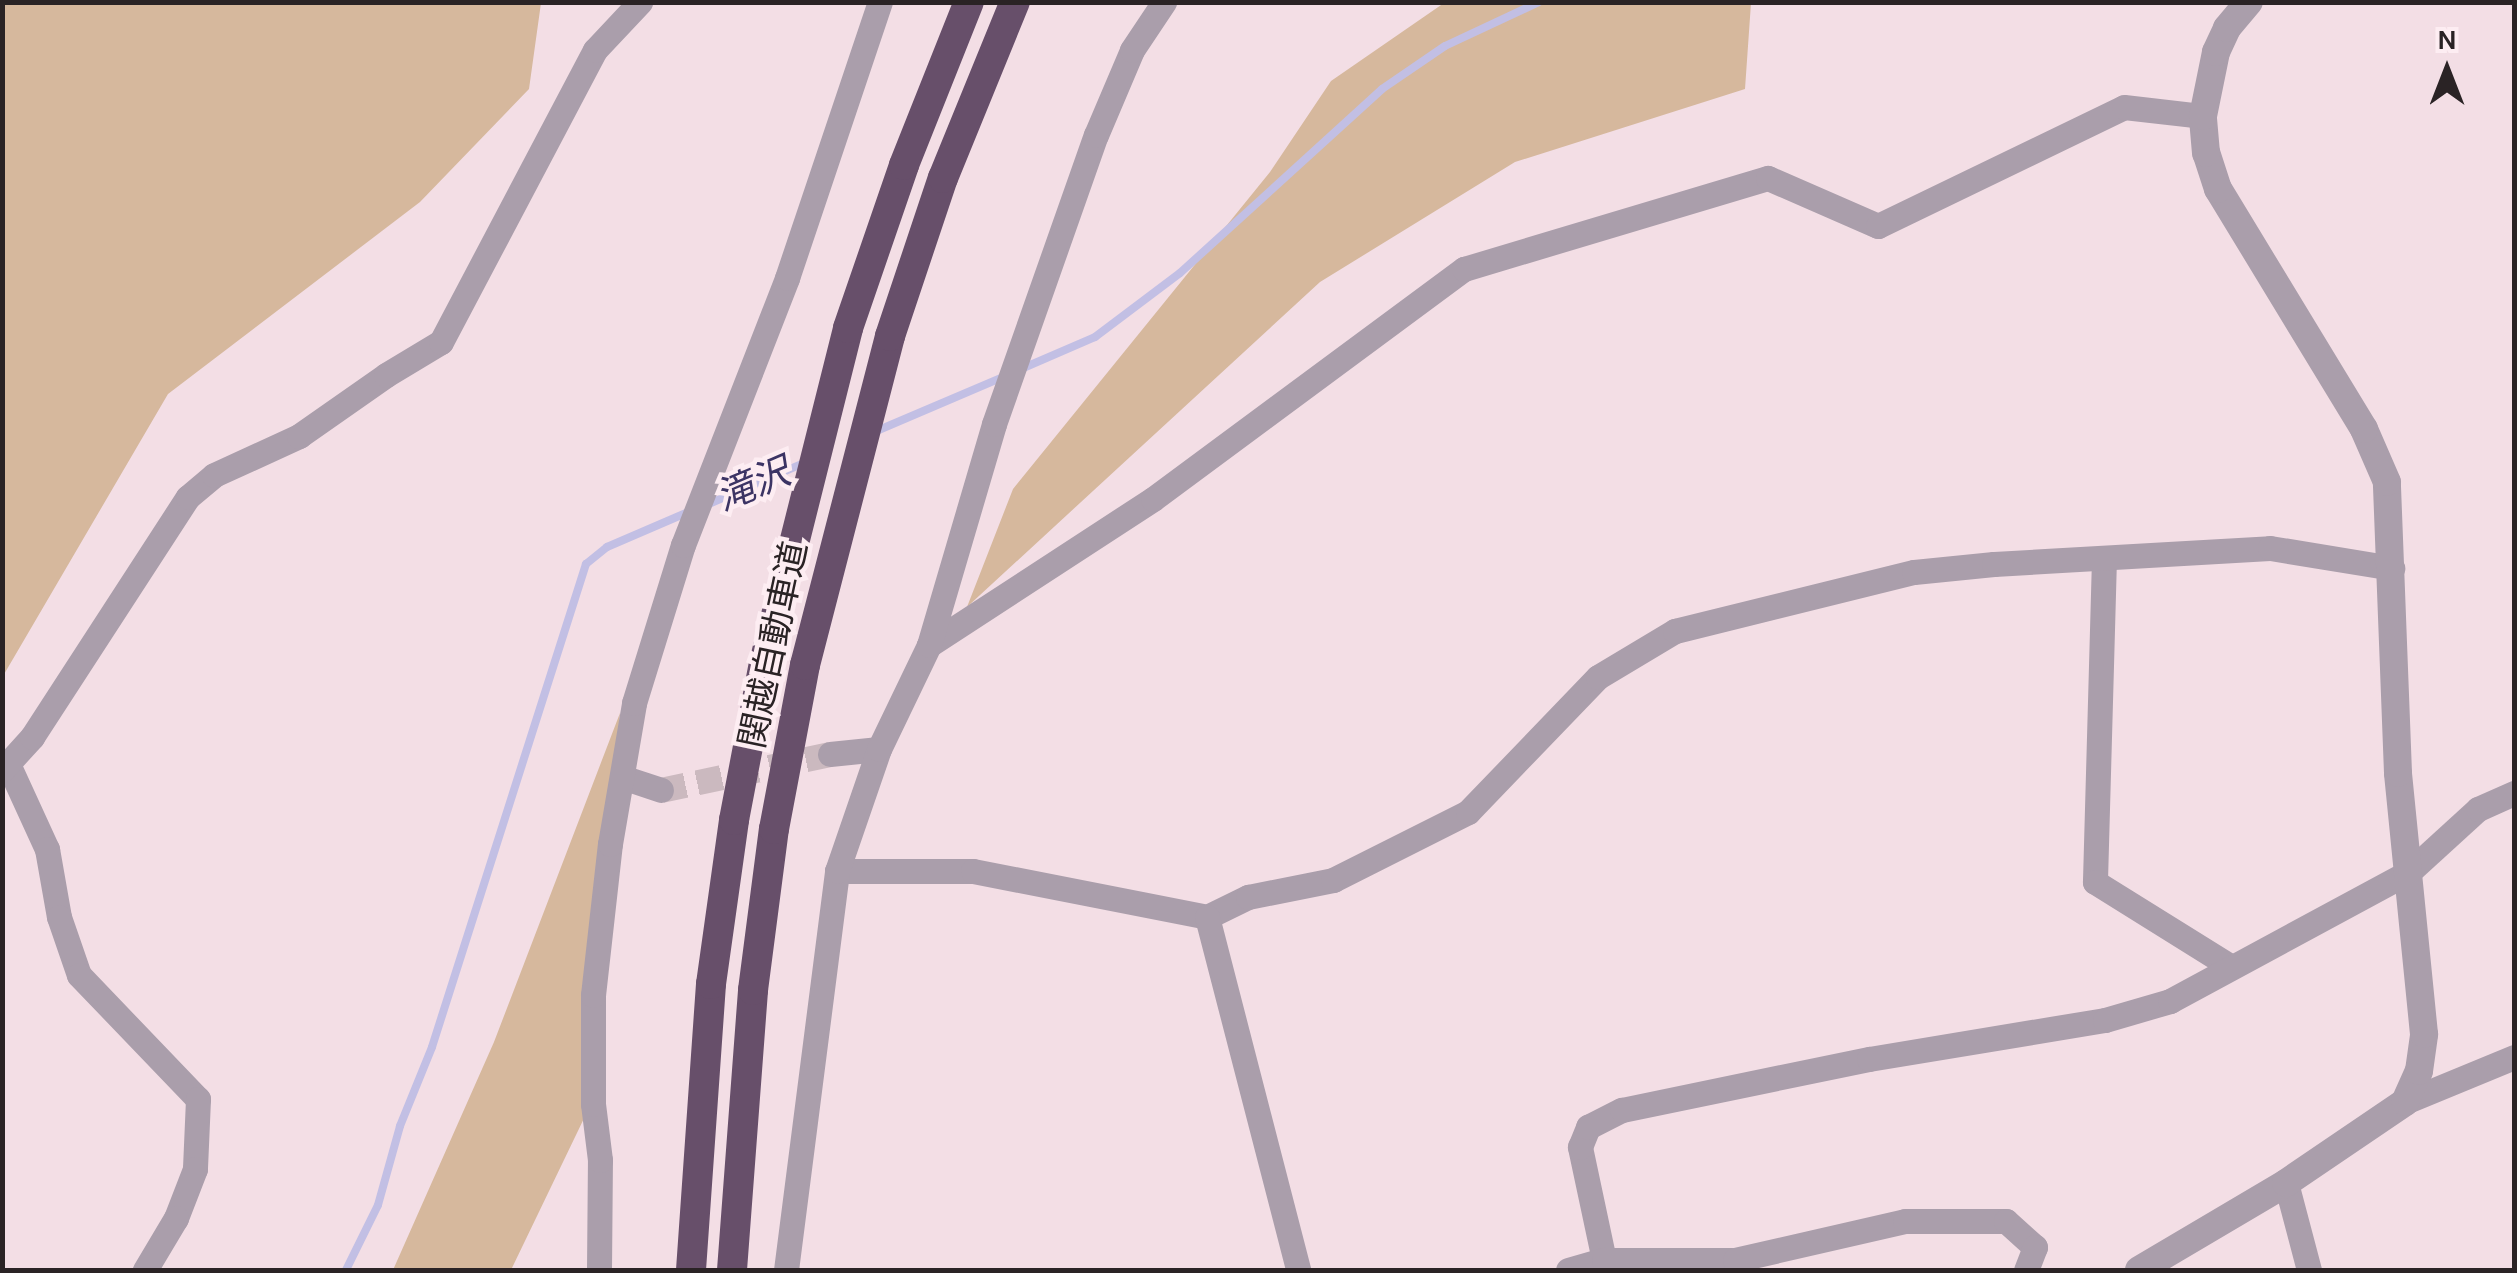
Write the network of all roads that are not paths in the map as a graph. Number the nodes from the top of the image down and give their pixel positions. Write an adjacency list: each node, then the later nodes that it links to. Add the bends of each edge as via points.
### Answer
1 (640, 2): 13 (street, via 594,50 441,342 300,436 214,475 188,497 32,737)
2 (880, 2): 14 (street, via 787,278 683,545 634,704)
3 (970, 2): 27 (highway, 関越自動車道, via 848,328 764,663 711,984)
4 (1015, 2): 28 (highway, 関越自動車道, via 943,178 890,336 805,664 753,990)
5 (1164, 2): 10 (street, via 1132,50 1096,135 994,424)
6 (2249, 2): 7 (street, via 2216,52)
7 (2203, 116): 9 (street, via 2218,189 2387,482); 10 (street, via 2124,107 1878,226 1768,178 1464,268 1153,499)
8 (2104, 558): 9 (street, via 2270,548); 19 (street, via 1914,572 1675,630 1598,677 1468,812 1334,880 1248,897); 20 (street, via 2095,882)
9 (2392, 568): 17 (street, via 2398,773)
10 (929, 645): 11 (street)
11 (879, 749): 12 (street); 18 (street)
12 (830, 754)
13 (5, 767): 25 (street, via 47,848 78,975 198,1099 195,1169)
14 (622, 777): 15 (street); 26 (street, via 593,995)
15 (661, 790)
16 (2514, 794): 17 (street, via 2478,808)
17 (2410, 870): 20 (street); 22 (street, via 2424,1034)
18 (837, 871): 19 (street, via 973,871); 29 (street)
19 (1207, 917): 30 (street)
20 (2230, 966): 24 (street, via 2170,1001 2105,1020 1622,1110 1588,1127 1580,1147)
21 (2514, 1057): 22 (street)
22 (2405, 1102): 23 (street)
23 (2286, 1183): 33 (street); 34 (street)
24 (1604, 1260): 31 (street); 32 (street, via 1735,1260 1906,1220 2006,1220 2035,1247)
25 (145, 1270)
26 (599, 1270)
27 (690, 1270)
28 (732, 1270)
29 (786, 1270)
30 (1298, 1270)
31 (1568, 1270)
32 (2026, 1270)
33 (2139, 1270)
34 (2309, 1270)

